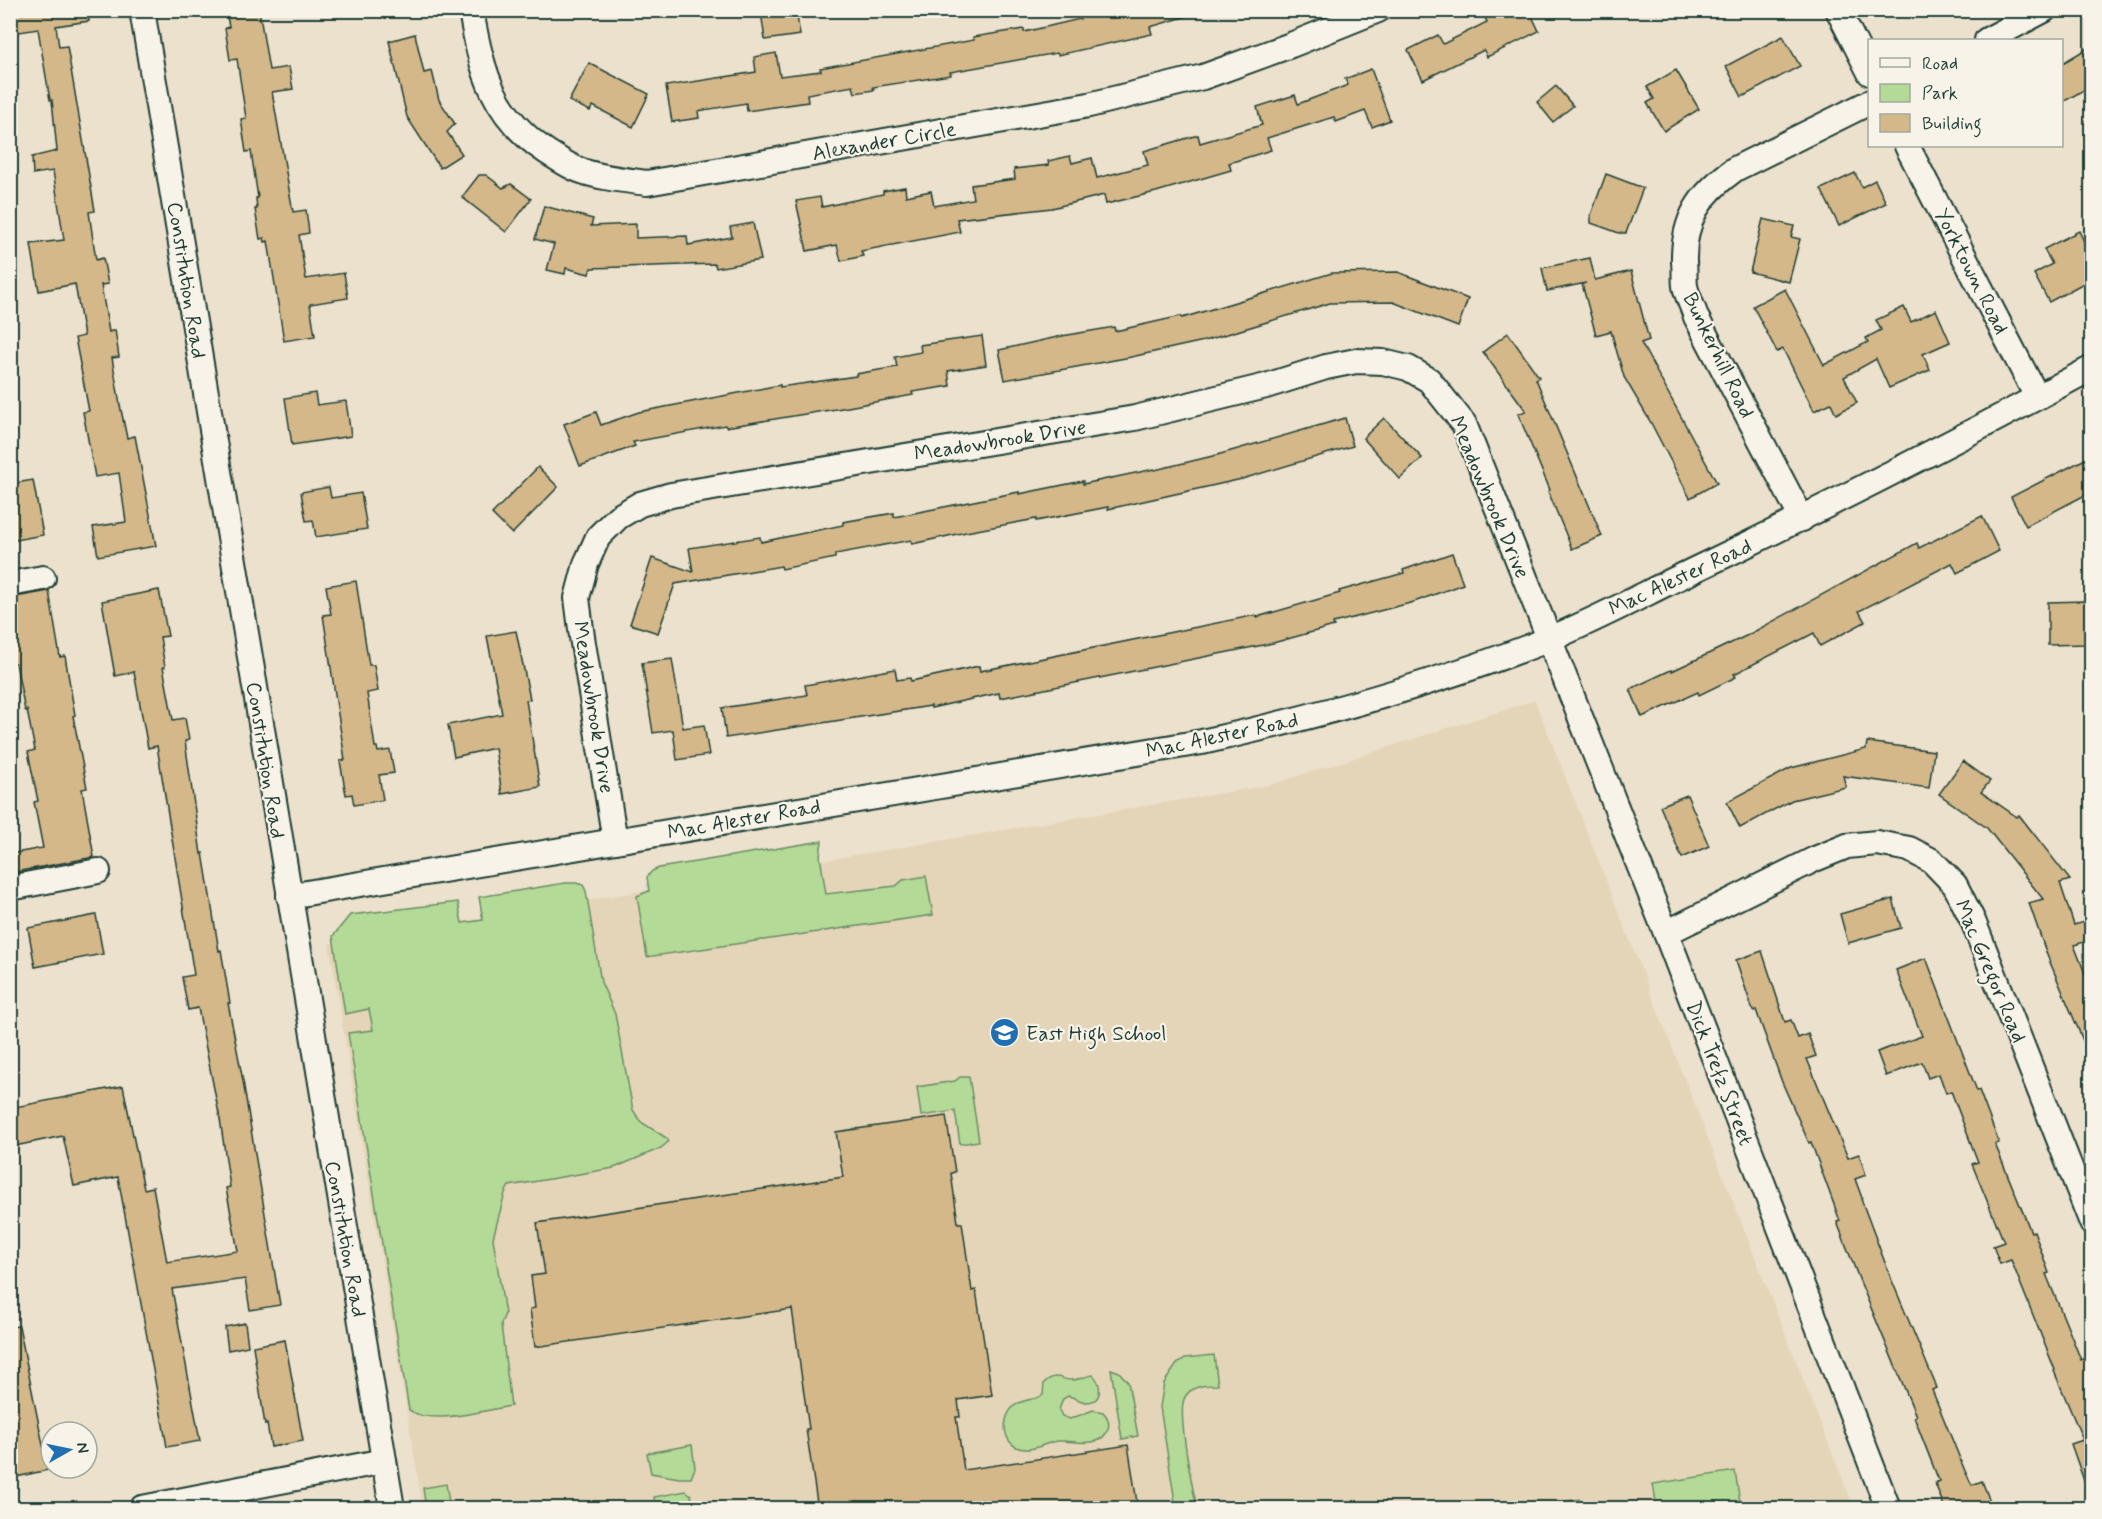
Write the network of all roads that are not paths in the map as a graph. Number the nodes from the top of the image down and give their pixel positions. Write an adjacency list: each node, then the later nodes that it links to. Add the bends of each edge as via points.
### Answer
1 (142, 10): 19 (street, Constitution Road)
2 (471, 10): 3 (street, Alexander Circle, via 477,48 489,83 505,114 529,140 578,170 647,183 1089,105 1203,77)
3 (1378, 10)
4 (1838, 10): 7 (street)
5 (2044, 10): 6 (street)
6 (1989, 39)
7 (1868, 71)
8 (1868, 102): 12 (street, Bunkerhill Road, via 1734,169 1717,182 1700,200 1689,222 1684,251 1685,285 1696,317)
9 (1908, 147): 11 (street, Yorktown Road)
10 (2091, 368): 11 (street, Mac Alester Road)
11 (2037, 397): 12 (street, Mac Alester Road)
12 (1802, 519): 15 (street, Mac Alester Road)
13 (43, 578): 14 (street)
14 (10, 584)
15 (1549, 639): 16 (street, Mac Alester Road, via 1372,699 1202,742); 16 (street, Meadowbrook Drive, via 1464,424 1429,380 1408,368 1383,362 1326,367 1135,418 671,495 640,504 618,517 598,537 577,598); 20 (street, Dick Trefz Street)
16 (615, 841): 19 (street, Mac Alester Road)
17 (98, 871): 18 (street)
18 (10, 888)
19 (289, 896): 22 (street, Constitution Road)
20 (1666, 933): 21 (street, Mac Gregor Road, via 1847,846 1877,843 1909,849 1932,861 1954,885 1973,921); 25 (street, Dick Trefz Street)
21 (2091, 1223)
22 (384, 1461): 23 (street); 24 (street, Constitution Road)
23 (142, 1509)
24 (392, 1509)
25 (1888, 1509)

